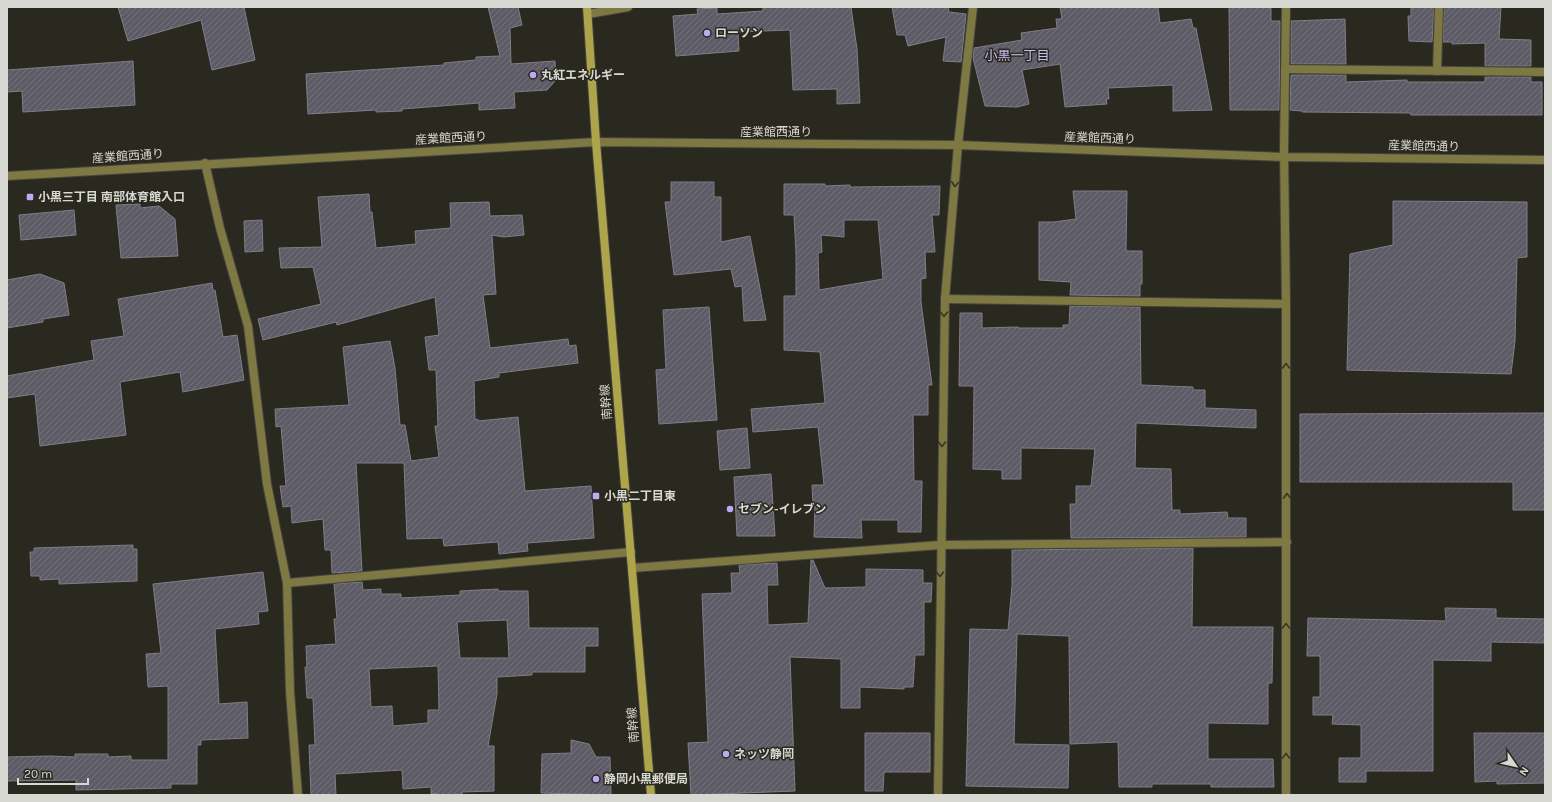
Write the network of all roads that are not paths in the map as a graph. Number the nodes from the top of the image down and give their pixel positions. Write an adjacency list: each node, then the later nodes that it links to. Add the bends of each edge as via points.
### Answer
1 (628, 7): 5 (street)
2 (973, 7): 10 (street)
3 (1286, 7): 6 (street)
4 (1439, 7): 7 (street)
5 (587, 10): 9 (main road, 南幹線)
6 (1285, 69): 7 (street); 11 (street)
7 (1437, 71): 8 (street)
8 (1545, 72)
9 (596, 142): 10 (street, 産業館西通り); 13 (street, 産業館西通り); 19 (main road, 南幹線)
10 (958, 145): 11 (street, 産業館西通り); 15 (street, one-way to 15)
11 (1284, 156): 12 (street, 産業館西通り); 16 (street)
12 (1545, 160)
13 (205, 163): 14 (street, 産業館西通り); 21 (street, via 220,228 248,326 267,484)
14 (7, 176)
15 (945, 299): 16 (street); 18 (street, one-way to 18)
16 (1286, 304): 17 (street, one-way to 16)
17 (1287, 542): 18 (street); 25 (street, one-way to 17)
18 (940, 545): 20 (street); 24 (street, one-way to 24)
19 (631, 552): 20 (main road, 南幹線); 21 (street)
20 (632, 568): 23 (main road, 南幹線)
21 (287, 583): 22 (street, via 290,692)
22 (298, 795)
23 (651, 795)
24 (938, 795)
25 (1286, 795)

